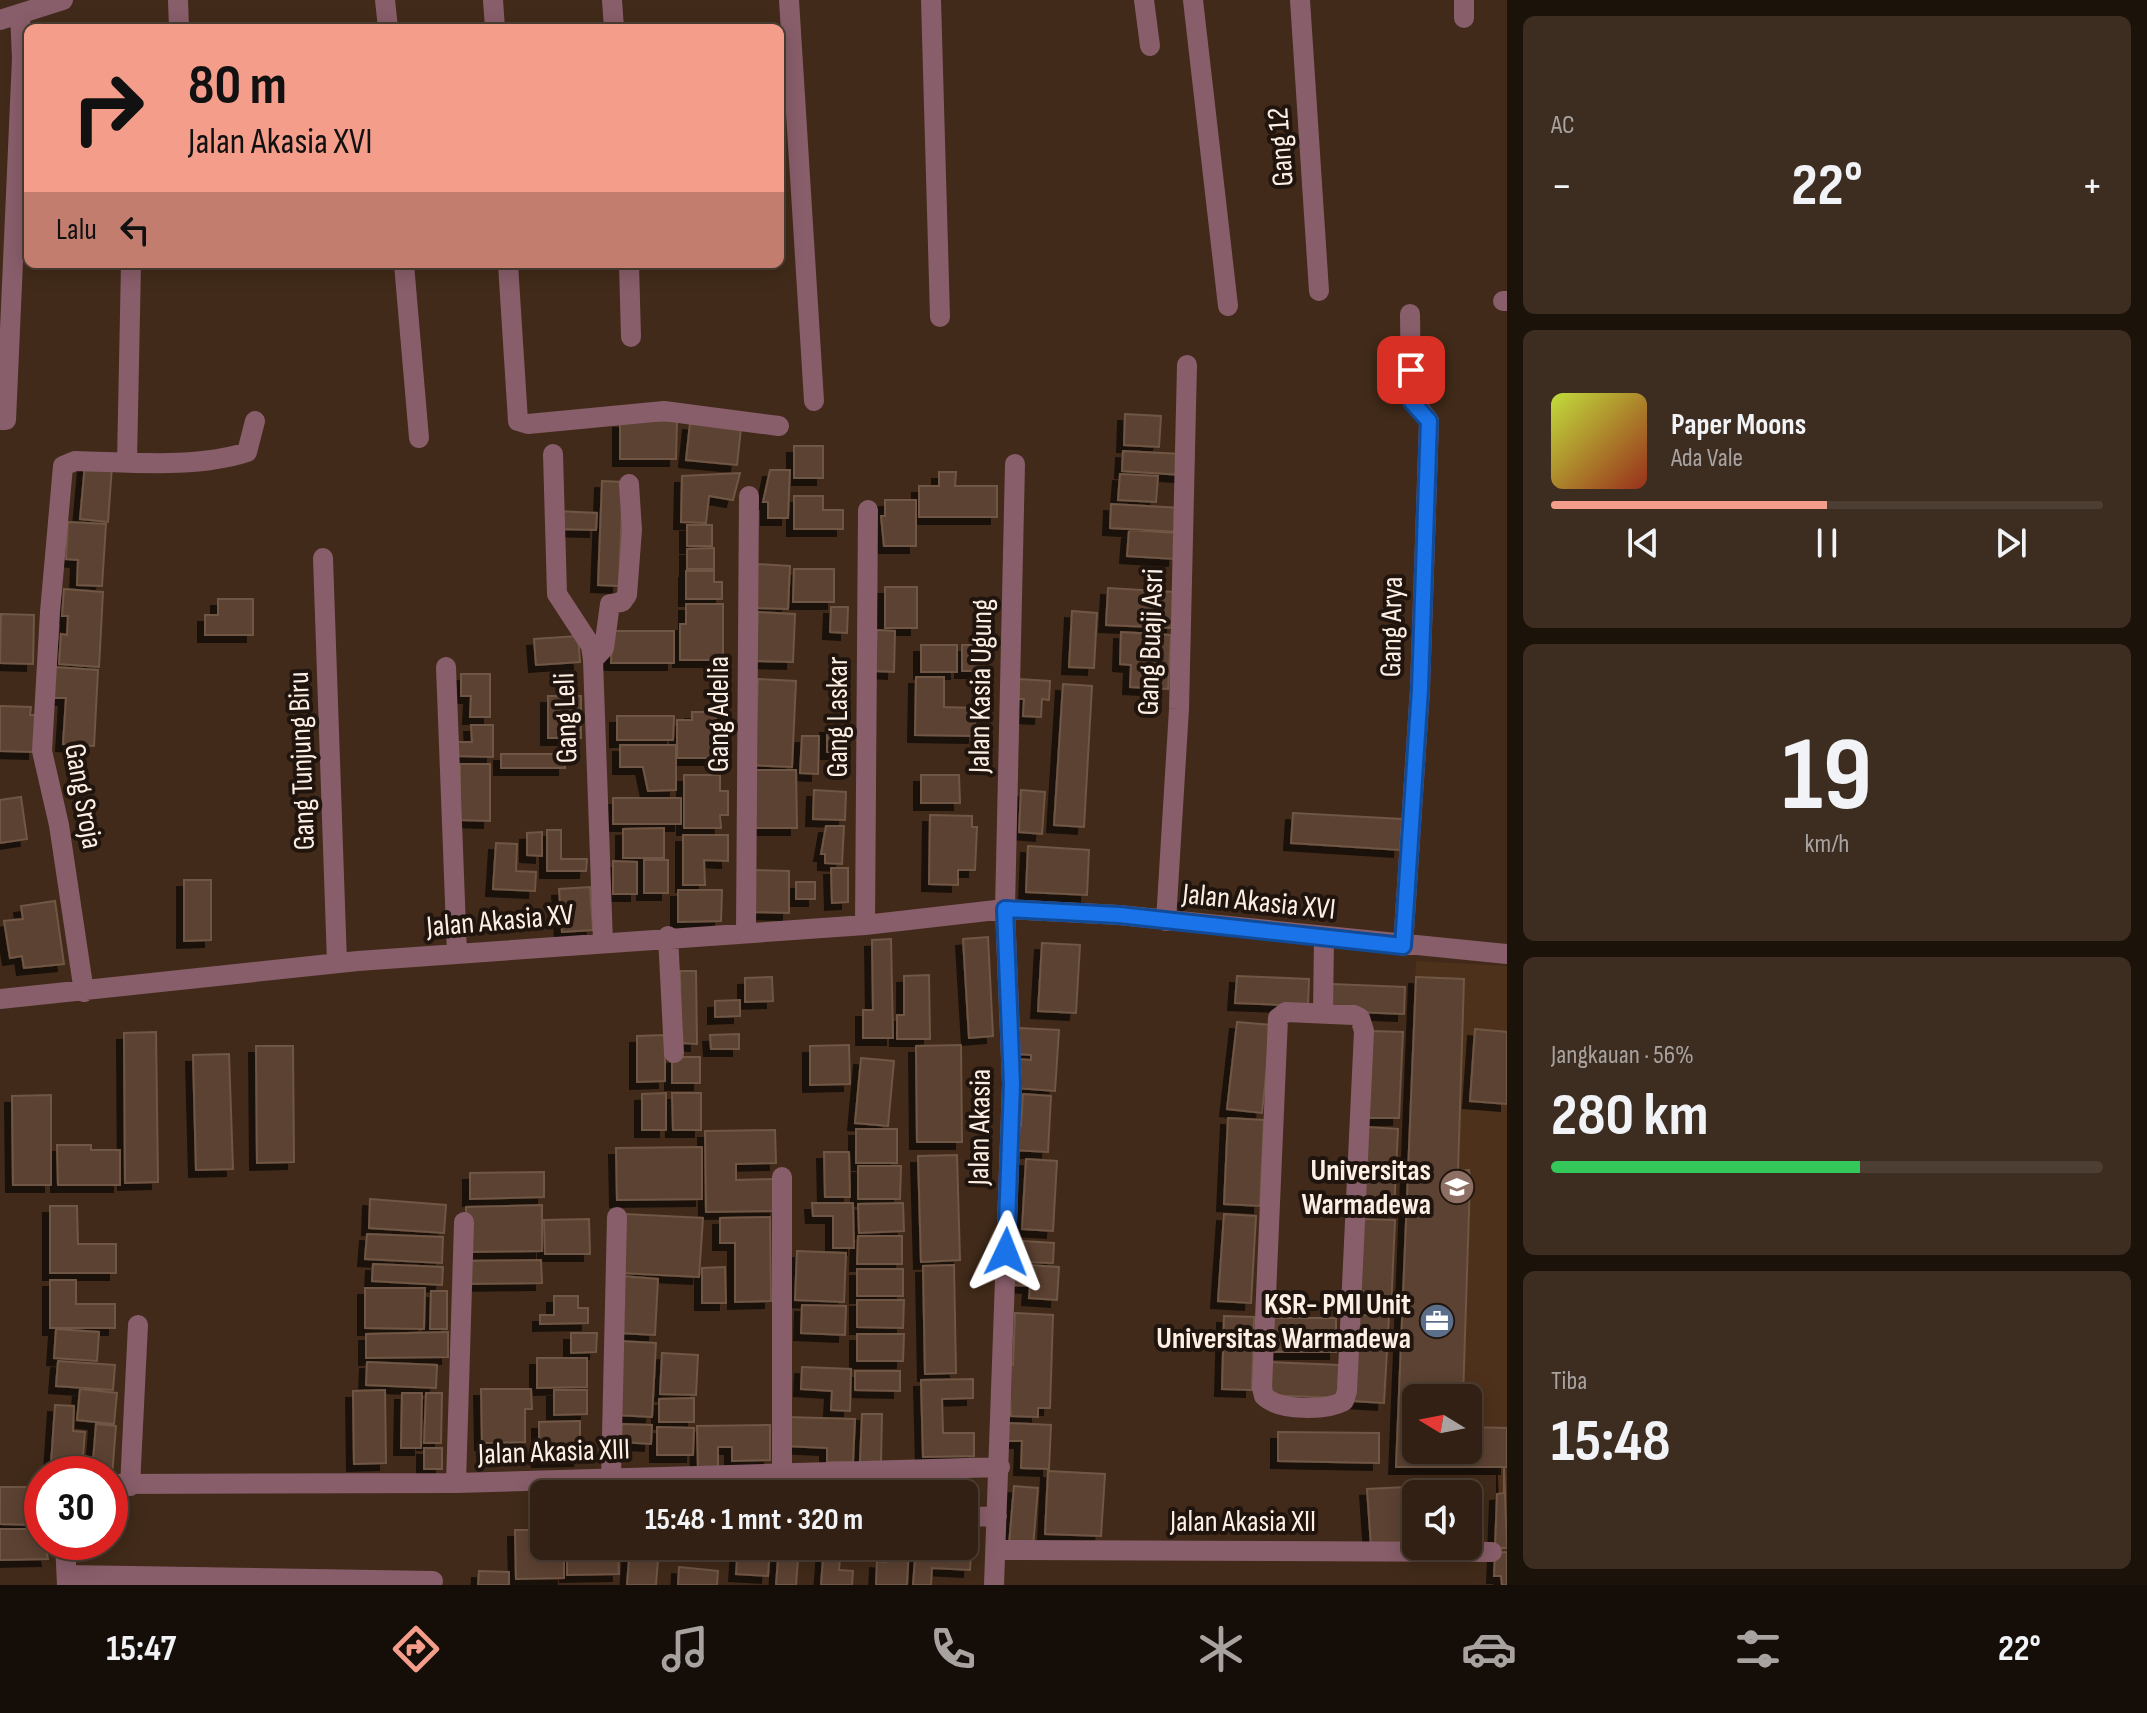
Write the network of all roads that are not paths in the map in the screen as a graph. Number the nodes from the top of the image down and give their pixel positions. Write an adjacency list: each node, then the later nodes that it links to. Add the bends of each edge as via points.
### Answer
1 (63, 0): 11 (street)
2 (178, 0): 13 (street)
3 (385, 0): 14 (street)
4 (493, 0): 15 (street)
5 (612, 0): 16 (street)
6 (789, 0): 28 (street)
7 (931, 0): 25 (street)
8 (1144, 0): 17 (street)
9 (1193, 0): 23 (street)
10 (1300, 0): 22 (street, Gang 12)
11 (20, 14): 12 (street); 29 (street, via 6,420)
12 (0, 20)
13 (179, 24)
14 (388, 24)
15 (495, 24)
16 (614, 24)
17 (1150, 46)
18 (131, 268): 34 (street)
19 (404, 268): 32 (street)
20 (508, 268): 31 (street, via 518,421 664,411)
21 (629, 268): 26 (street)
22 (1319, 291)
23 (1228, 306)
24 (1410, 314): 49 (street, Gang Arya, via 1411,398 1429,421 1420,689)
25 (940, 317)
26 (631, 337)
27 (1187, 365): 43 (street, Gang Buaji Asri, via 1179,709)
28 (814, 401)
29 (0, 420)
30 (255, 421): 34 (street, via 247,452)
31 (779, 426)
32 (419, 438)
33 (553, 454): 40 (street, Gang Leli, via 557,594 591,646)
34 (127, 462): 53 (street, Gang Sroja, via 75,461 63,466 53,564 42,751 59,825)
35 (1015, 464): 42 (street, Jalan Kasia Ugung)
36 (629, 484): 40 (street, via 627,595 610,604 604,648)
37 (749, 496): 45 (street, Gang Adelia)
38 (868, 510): 44 (street, Gang Laskar)
39 (323, 558): 52 (street, Gang Tunjung Biru)
40 (593, 660): 48 (street, Gang Leli)
41 (446, 667): 50 (street)
42 (1005, 909): 43 (street, Jalan Akasia XVI); 44 (street, Jalan Akasia XV); 62 (street, Jalan Akasia, via 1012,1084)
43 (1166, 921): 47 (street, Jalan Akasia XVI)
44 (865, 925): 45 (street, Jalan Akasia XV)
45 (746, 932): 46 (street, Jalan Akasia XV)
46 (668, 936): 48 (street, Jalan Akasia XV); 56 (street)
47 (1324, 938): 49 (street, Jalan Akasia XVI); 55 (street)
48 (603, 942): 50 (street, Jalan Akasia XV)
49 (1403, 946): 51 (street, Jalan Akasia XVI)
50 (457, 954): 52 (street, Jalan Akasia XV)
51 (1507, 954)
52 (337, 963): 53 (street, Jalan Akasia XV)
53 (84, 992): 54 (street, Jalan Akasia XV)
54 (0, 999)
55 (1323, 1013): 55 (street, via 1286,1012 1278,1018 1262,1388 1271,1403 1280,1405 1335,1406 1347,1391 1364,1031 1354,1015)
56 (674, 1053)
57 (782, 1177): 63 (street)
58 (617, 1217): 64 (street)
59 (464, 1222): 65 (street)
60 (138, 1325): 61 (street)
61 (123, 1456)
62 (1000, 1467): 63 (street, Jalan Akasia XIII); 67 (street, Jalan Akasia)
63 (782, 1475): 64 (street, Jalan Akasia XIII)
64 (611, 1479): 65 (street, Jalan Akasia XIII)
65 (456, 1483): 66 (street, Jalan Akasia XIII)
66 (128, 1485)
67 (997, 1516): 68 (street); 69 (street, Jalan Akasia)
68 (978, 1517)
69 (995, 1550): 70 (street, Jalan Akasia XII); 74 (street, Jalan Akasia)
70 (1492, 1552)
71 (66, 1560): 72 (street)
72 (67, 1580): 73 (street)
73 (433, 1581)
74 (994, 1585)

